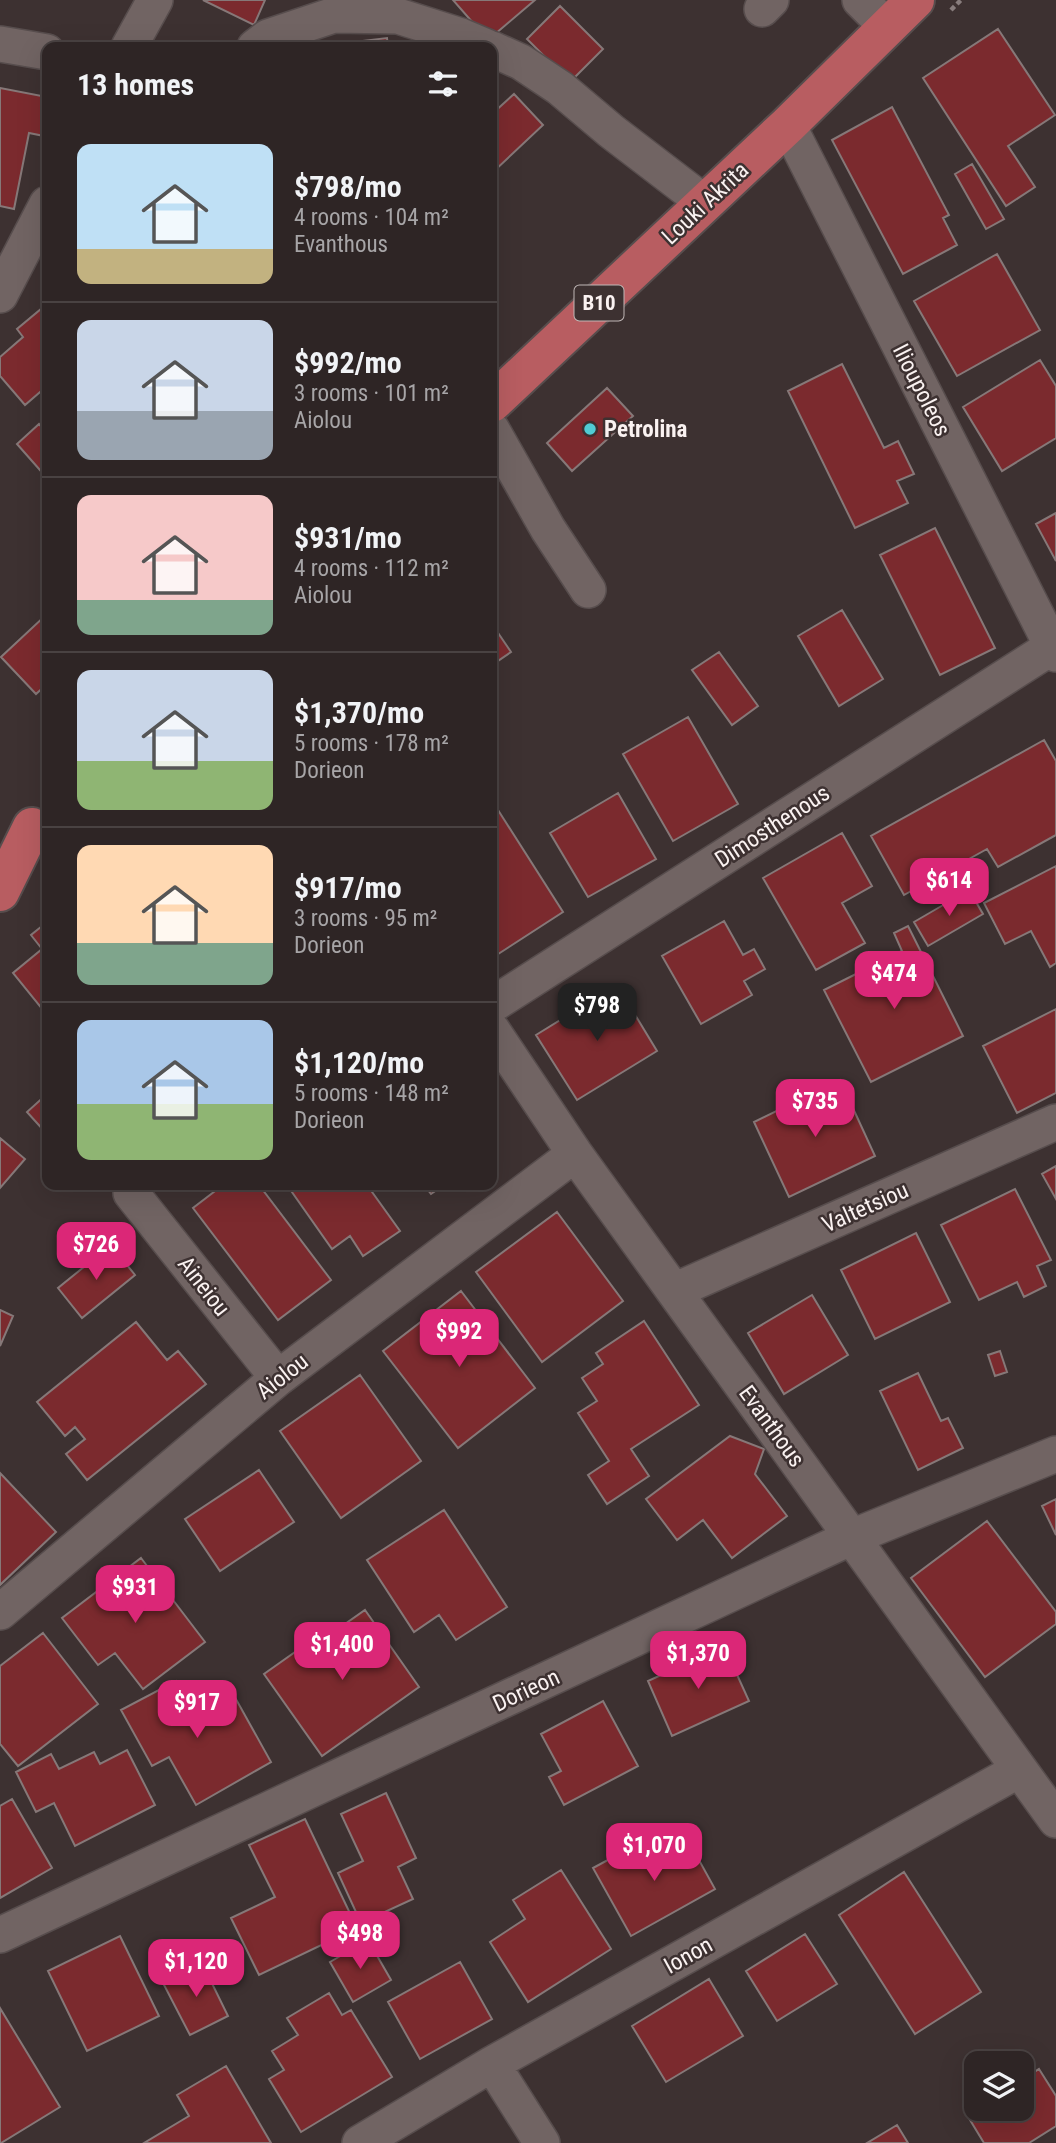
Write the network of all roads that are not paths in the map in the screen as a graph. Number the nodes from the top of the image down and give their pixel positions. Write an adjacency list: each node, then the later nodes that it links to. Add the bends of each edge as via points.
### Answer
1 (155, 0): 5 (street)
2 (860, 0): 4 (street)
3 (915, 0): 4 (main road, Louki Akrita / B10)
4 (887, 27): 11 (main road, Louki Akrita / B10)
5 (132, 42)
6 (262, 42): 7 (street, via 334,15 398,16)
7 (476, 42)
8 (0, 44): 9 (street)
9 (42, 51)
10 (497, 51): 12 (street, via 560,89)
11 (788, 125): 12 (main road, Louki Akrita / B10); 18 (street, Ilioupoleos)
12 (705, 203): 15 (main road, Louki Akrita / B10)
13 (42, 214): 14 (street)
14 (0, 295)
15 (497, 398)
16 (497, 439): 17 (street)
17 (588, 590)
18 (1054, 651): 22 (street, Dimosthenous)
19 (40, 820): 20 (main road); 21 (main road)
20 (0, 855)
21 (0, 892)
22 (497, 1002)
23 (497, 1037): 25 (street, Evanthous)
24 (1056, 1122): 27 (street, Valtetsiou)
25 (575, 1154): 27 (street, Evanthous); 28 (street, Aiolou)
26 (131, 1193): 28 (street, Aineiou)
27 (674, 1291): 30 (street, Evanthous)
28 (278, 1378): 31 (street, Aiolou)
29 (1056, 1454): 30 (street, Dorieon)
30 (852, 1537): 32 (street, Evanthous); 34 (street, Dorieon)
31 (0, 1612)
32 (1019, 1770): 33 (street, Evanthous); 35 (street, Ionon)
33 (1056, 1820)
34 (0, 1935)
35 (492, 2064): 36 (street, Ionon); 37 (street)
36 (360, 2143)
37 (542, 2143)

